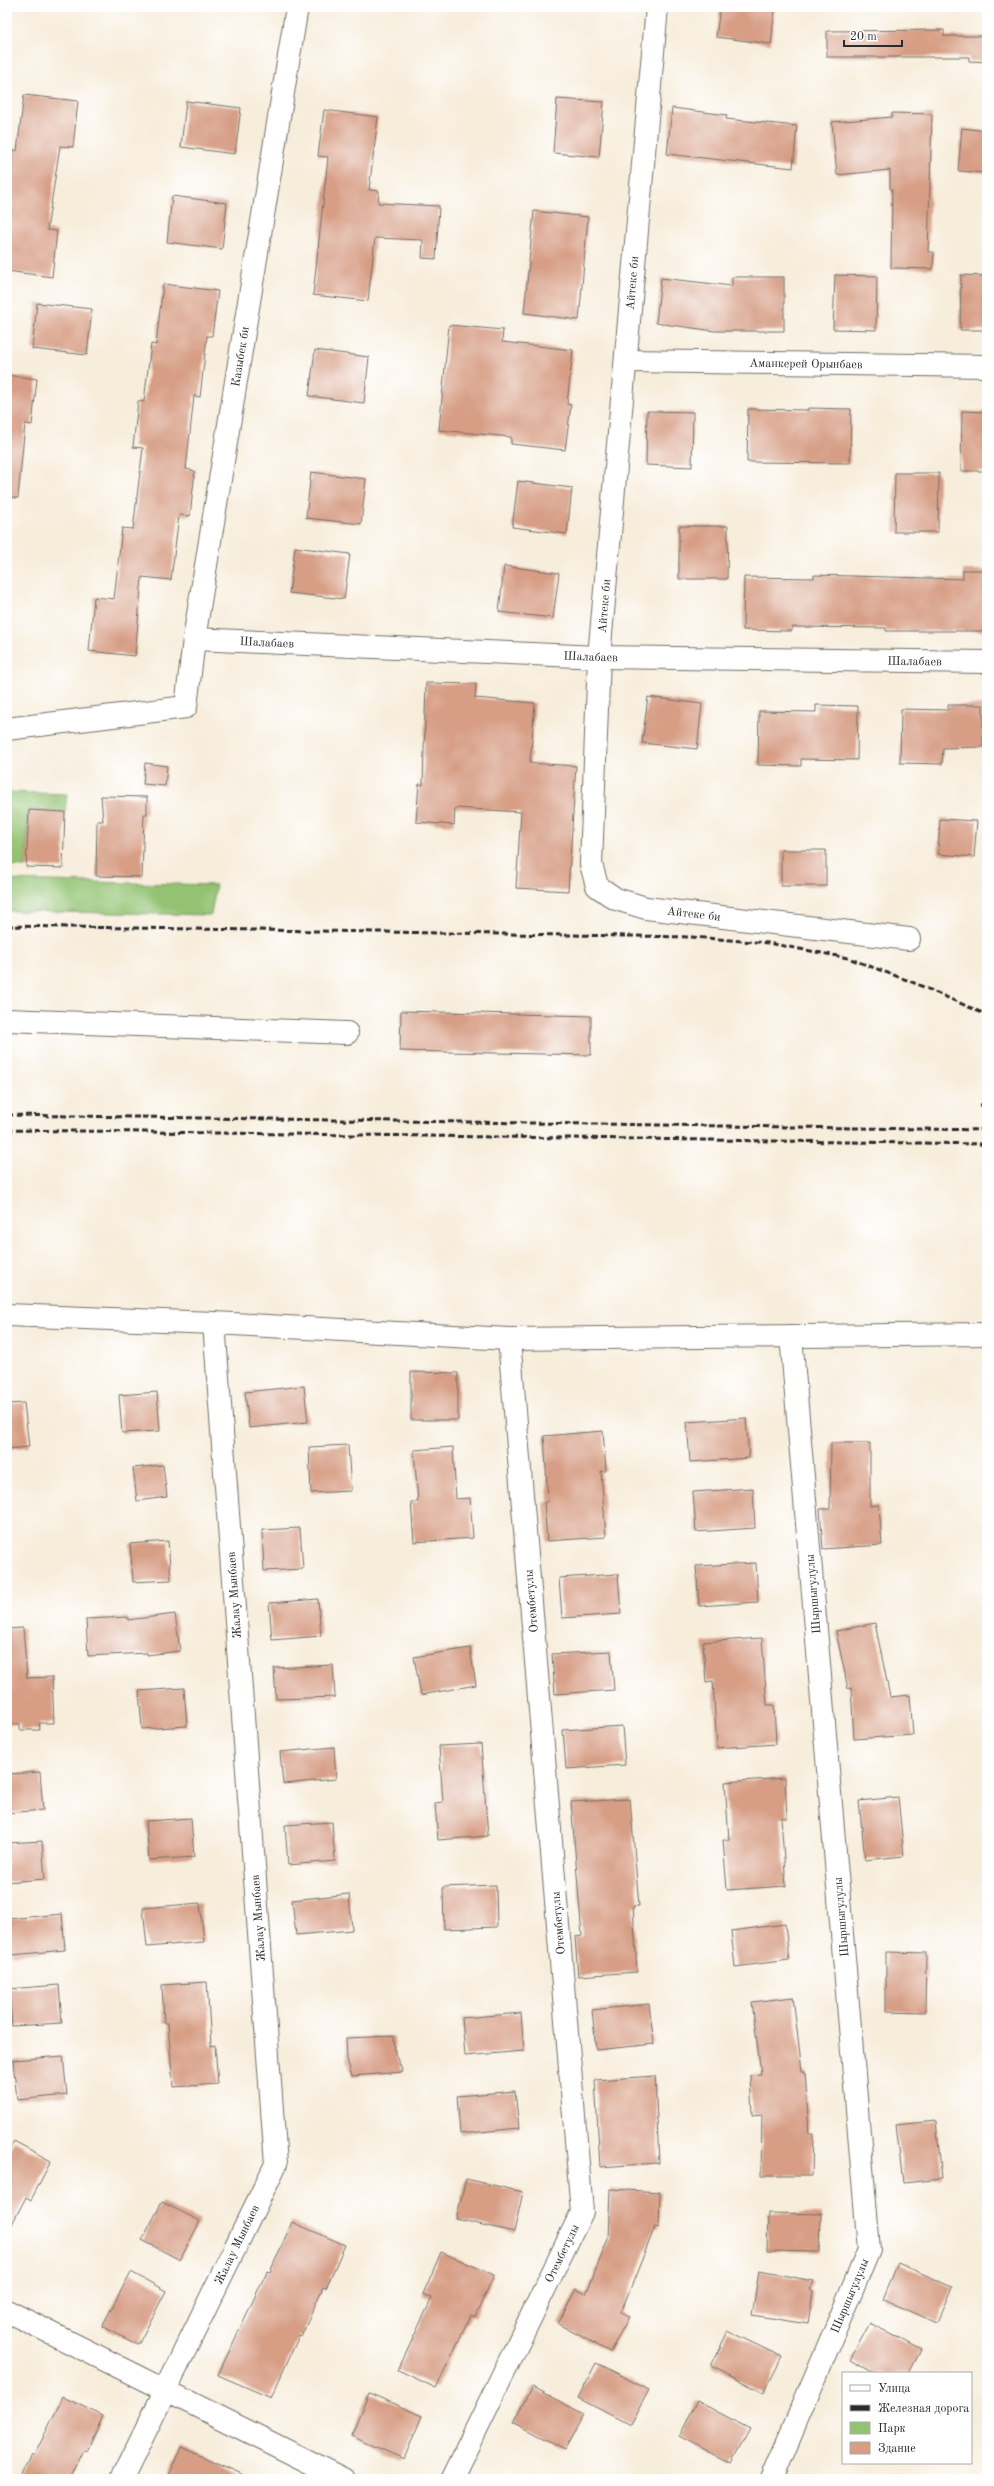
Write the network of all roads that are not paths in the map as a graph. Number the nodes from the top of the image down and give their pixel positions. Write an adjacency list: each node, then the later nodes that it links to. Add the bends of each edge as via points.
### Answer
1 (297, 7): 5 (street, Казыбек би)
2 (657, 7): 3 (street, Айтеке би)
3 (626, 360): 4 (street, Аманкерей Орынбаев); 6 (street, Айтеке би)
4 (987, 366)
5 (194, 639): 6 (street, Шалабаев); 8 (street, Казыбек би, via 186,707)
6 (599, 658): 7 (street, Шалабаев); 9 (street, Айтеке би, via 591,864 598,886 616,899 646,908)
7 (987, 662)
8 (7, 729)
9 (909, 939)
10 (7, 1020): 11 (street)
11 (347, 1033)
12 (7, 1315): 13 (street)
13 (214, 1323): 16 (street); 18 (street, Жалау Мынбаев, via 276,2164)
14 (987, 1334): 15 (street)
15 (791, 1336): 16 (street); 22 (street, Шыршыгулулы, via 869,2250)
16 (509, 1339): 21 (street, Отембетулы, via 582,2212)
17 (7, 2310): 18 (street)
18 (166, 2389): 19 (street, Жалау Мынбаев); 20 (street)
19 (122, 2479)
20 (343, 2479)
21 (452, 2479)
22 (772, 2479)

